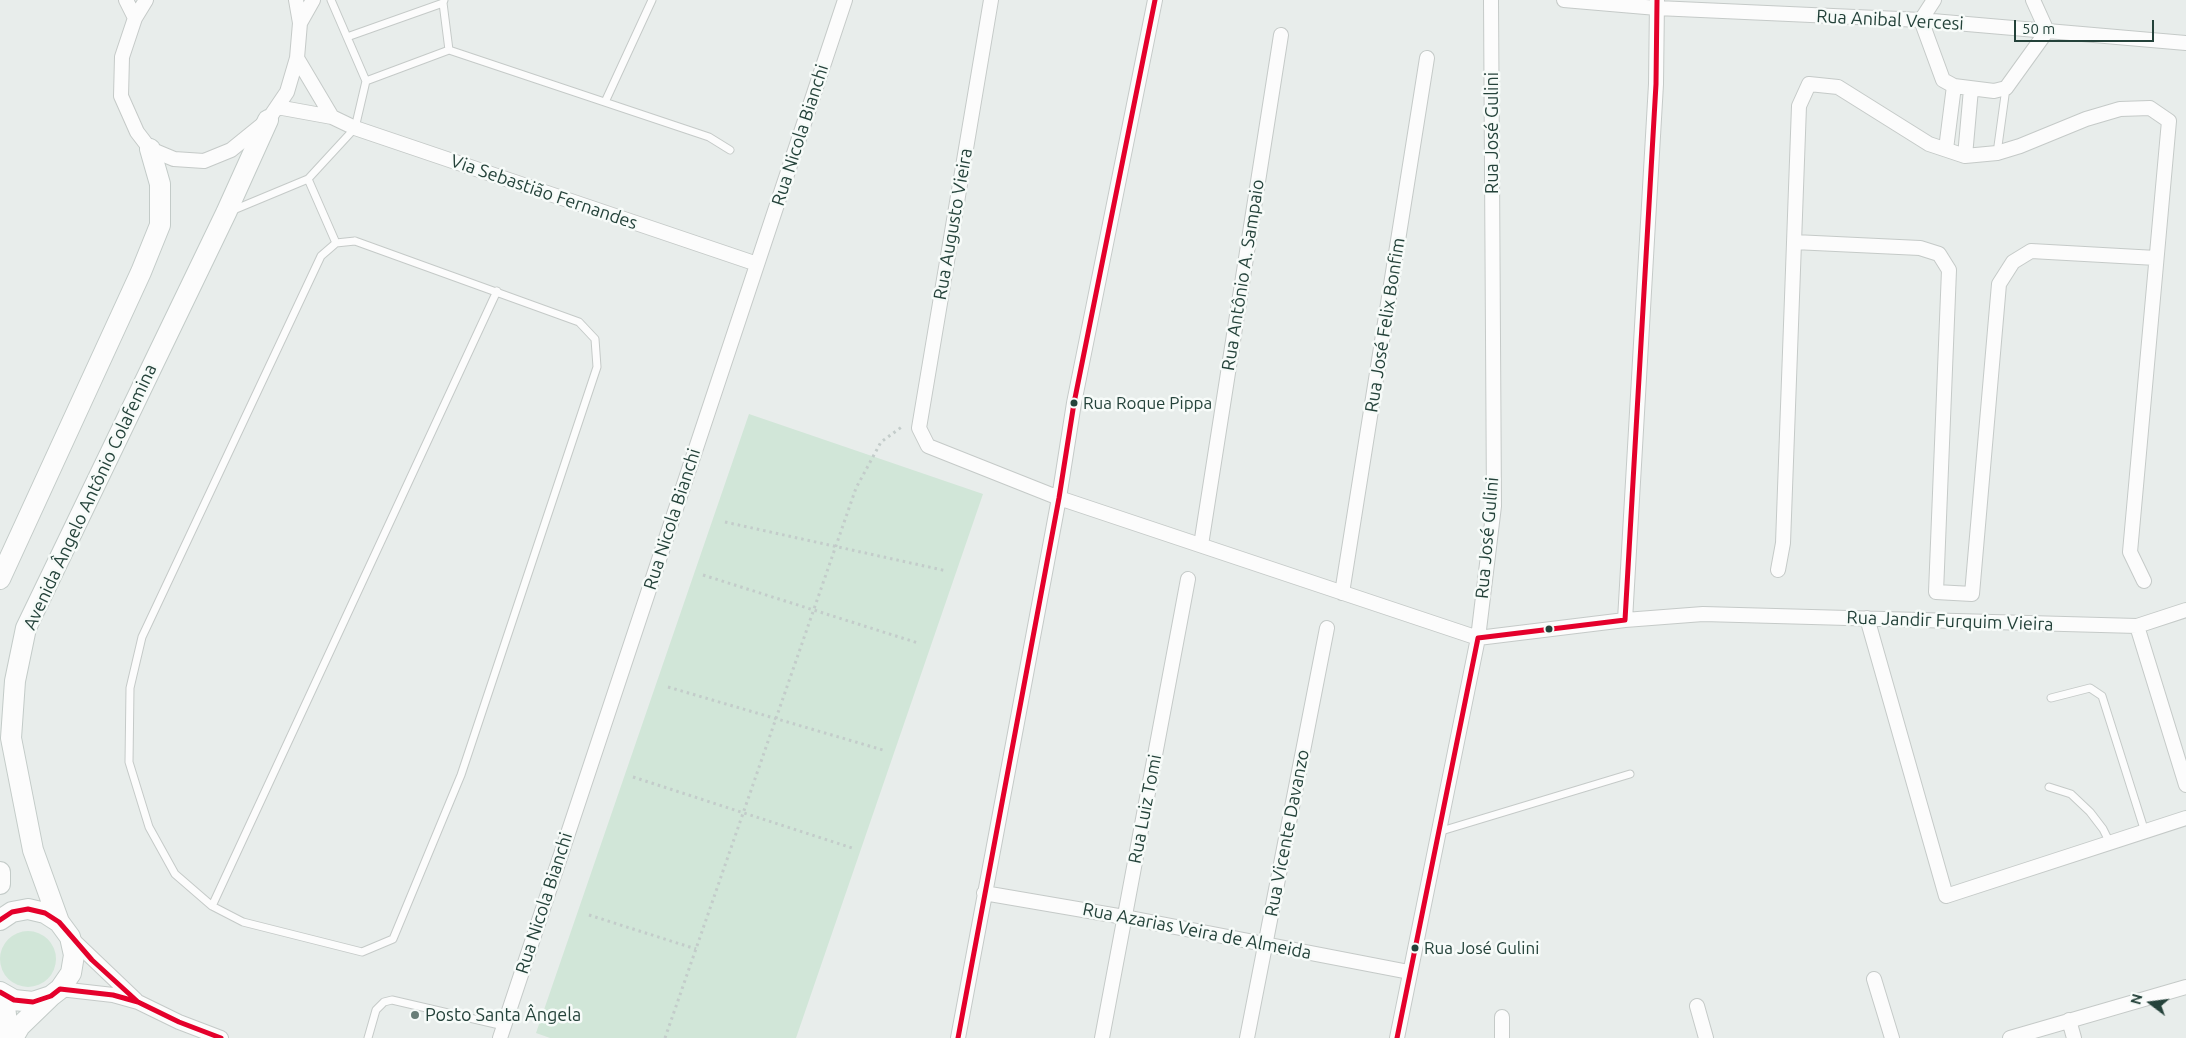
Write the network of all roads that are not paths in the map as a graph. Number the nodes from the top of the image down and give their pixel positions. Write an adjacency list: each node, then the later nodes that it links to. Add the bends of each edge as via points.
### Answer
1 (126, 0): 16 (street)
2 (146, 0): 16 (street)
3 (296, 0): 18 (street)
4 (313, 0): 18 (street)
5 (332, 0): 21 (lane)
6 (652, 0): 30 (lane)
7 (845, 0): 44 (street, Rua Nicola Bianchi)
8 (991, 0): 46 (street, Rua Augusto Vieira, via 919,428)
9 (1156, 0): 47 (street, via 1074,403)
10 (1491, 0): 59 (street, Rua José Gulini, via 1494,506)
11 (1564, 0): 15 (street, Rua Anibal Vercesi)
12 (1934, 0): 17 (street)
13 (2033, 0): 19 (street)
14 (443, 1): 21 (lane); 23 (lane)
15 (1657, 4): 17 (street, Rua Anibal Vercesi); 56 (street, via 1656,84)
16 (135, 18): 34 (street, via 122,57 121,96 136,132)
17 (1921, 20): 19 (street, Rua Anibal Vercesi); 27 (street, via 1944,80)
18 (300, 23): 24 (street)
19 (2047, 32): 22 (street, Rua Anibal Vercesi); 28 (street)
20 (1280, 35): 48 (street, Rua Antônio A. Sampaio)
21 (347, 37): 26 (lane)
22 (2186, 42)
23 (449, 50): 26 (lane); 30 (lane)
24 (297, 58): 31 (street, via 287,92); 32 (street)
25 (1427, 58): 53 (street, Rua José Felix Bonfim)
26 (366, 81): 33 (lane)
27 (1954, 86): 29 (street); 35 (street)
28 (2006, 88): 29 (street, via 1994,91); 37 (lane)
29 (1972, 89): 38 (street)
30 (605, 102): 36 (lane, via 709,137)
31 (273, 114): 32 (street, Via Sebastião Fernandes); 34 (street, via 231,150 204,161 174,159); 40 (street, Avenida Ângelo Antônio Colafemina)
32 (332, 118): 33 (street, Via Sebastião Fernandes)
33 (355, 128): 39 (lane); 44 (street, Via Sebastião Fernandes)
34 (150, 149): 50 (street, via 160,184 160,225)
35 (1946, 149): 38 (street); 41 (street, via 1929,144 1838,87 1809,84 1799,106)
36 (730, 150)
37 (1997, 153): 38 (street); 43 (street, via 2120,109 2150,108 2169,121)
38 (1965, 156)
39 (308, 179): 40 (lane); 42 (lane)
40 (226, 213): 74 (street, Avenida Ângelo Antônio Colafemina, via 26,628 15,681 11,738 33,850)
41 (1794, 242): 43 (street, via 1920,248 1939,254 1949,270 1936,592 1972,594 1999,284 2013,262 2031,251); 49 (street, via 1783,543)
42 (336, 243): 45 (lane, via 355,240); 71 (lane, via 321,256 142,637 130,688 129,762 150,827 175,874)
43 (2156, 258): 52 (street, via 2130,552)
44 (756, 264): 85 (street, Rua Nicola Bianchi)
45 (497, 292): 71 (lane); 71 (lane, via 579,322 594,339 597,366 461,775 393,939 362,952 243,922)
46 (928, 446): 47 (street, Rua Jandir Furquim Vieira)
47 (1059, 498): 48 (street, Rua Jandir Furquim Vieira); 70 (street)
48 (1201, 545): 53 (street, Rua Jandir Furquim Vieira)
49 (1778, 570)
50 (0, 579)
51 (1188, 579): 72 (street, Rua Luiz Tomi)
52 (2144, 581)
53 (1342, 593): 59 (street, Rua Jandir Furquim Vieira)
54 (2186, 610): 57 (street, Rua Jandir Furquim Vieira)
55 (1867, 618): 56 (street, Rua Jandir Furquim Vieira, via 1703,614); 57 (street, Rua Jandir Furquim Vieira); 67 (street, via 1946,896)
56 (1625, 620): 59 (street, Rua Jandir Furquim Vieira)
57 (2137, 626): 62 (street)
58 (1327, 628): 75 (street, Rua Vicente Davanzo)
59 (1478, 638): 65 (street, Rua José Gulini)
60 (2051, 698): 66 (lane, via 2090,688 2102,696)
61 (1630, 774): 65 (lane)
62 (2186, 784)
63 (2049, 787): 67 (lane, via 2071,794 2090,812)
64 (2186, 818): 66 (street)
65 (1438, 832): 76 (street, Rua José Gulini)
66 (2145, 832): 67 (street)
67 (2110, 843)
68 (0, 872): 69 (street)
69 (0, 884)
70 (984, 893): 72 (street, Rua Azarias Veira de Almeida); 90 (street)
71 (212, 906)
72 (1124, 917): 75 (street, Rua Azarias Veira de Almeida); 91 (street, Rua Luiz Tomi)
73 (0, 920): 74 (street, via 12,912 28,909 45,913)
74 (65, 929): 79 (street, Avenida Ângelo Antônio Colafemina, via 74,955 71,974); 81 (street)
75 (1265, 943): 76 (street, Rua Azarias Veira de Almeida); 92 (street, Rua Vicente Davanzo)
76 (1409, 972): 93 (street, Rua José Gulini)
77 (1874, 979): 96 (street)
78 (2186, 987): 84 (street)
79 (56, 992): 80 (street, via 33,1002 14,1000); 81 (street, via 113,995); 87 (street, via 20,1026)
80 (0, 994): 86 (street)
81 (138, 1002): 88 (street)
82 (1697, 1006): 95 (street)
83 (1502, 1016): 94 (street)
84 (2068, 1020): 97 (street); 98 (street)
85 (502, 1032): 89 (lane, via 392,1000 384,1002 376,1010)
86 (9, 1038)
87 (13, 1038)
88 (221, 1038)
89 (368, 1038)
90 (958, 1038)
91 (1102, 1038)
92 (1247, 1038)
93 (1397, 1038)
94 (1502, 1038)
95 (1706, 1038)
96 (1892, 1038)
97 (2010, 1038)
98 (2074, 1038)

